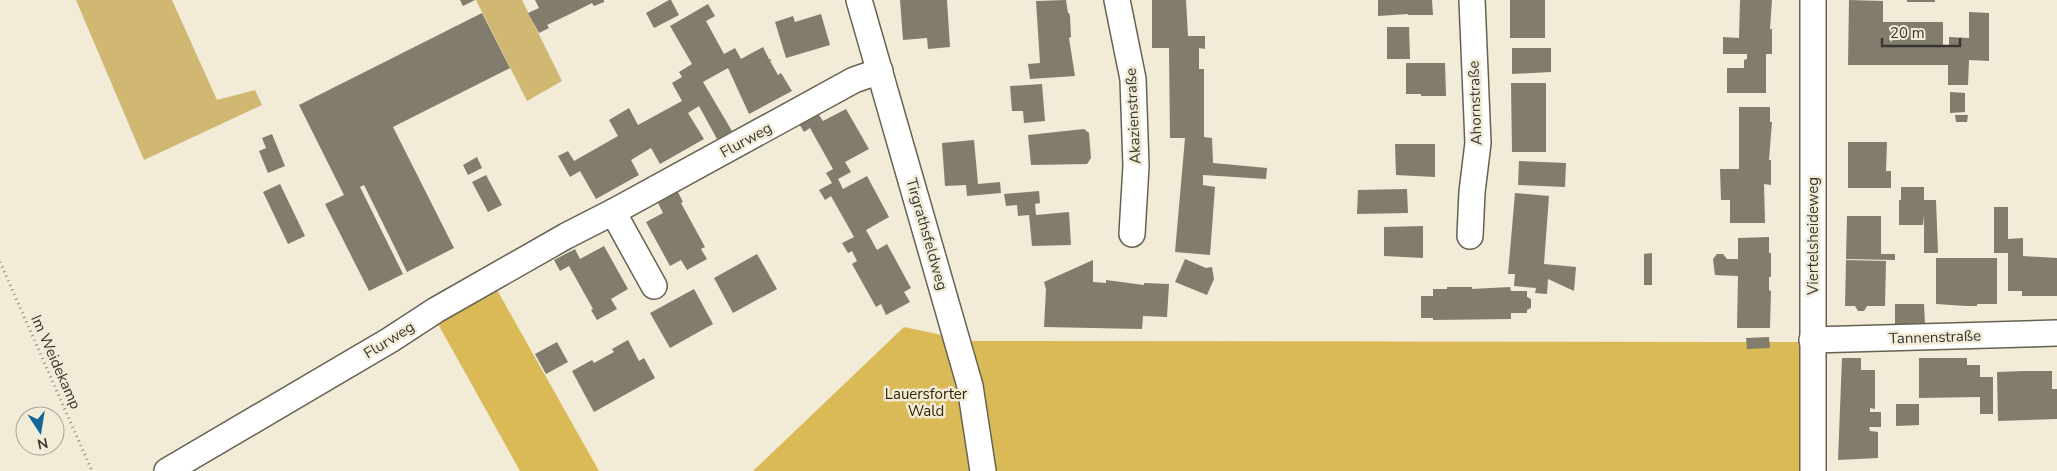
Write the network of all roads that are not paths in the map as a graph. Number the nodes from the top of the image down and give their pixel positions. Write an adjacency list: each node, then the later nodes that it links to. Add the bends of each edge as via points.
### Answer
1 (859, 0): 5 (street, Tirgrathsfeldweg)
2 (1117, 0): 7 (street, Akazienstraße, via 1133,79 1136,166)
3 (1472, 0): 8 (street, Ahornstraße, via 1478,143)
4 (1813, 0): 11 (street, Viertelsheideweg)
5 (880, 71): 6 (street, Flurweg, via 854,80); 13 (street, Tirgrathsfeldweg, via 970,386)
6 (613, 212): 9 (street); 12 (street, Flurweg, via 436,310)
7 (1132, 234)
8 (1470, 236)
9 (654, 286)
10 (2057, 333): 11 (street, Tannenstraße)
11 (1812, 340): 14 (street, Viertelsheideweg)
12 (167, 471)
13 (983, 471)
14 (1813, 471)

